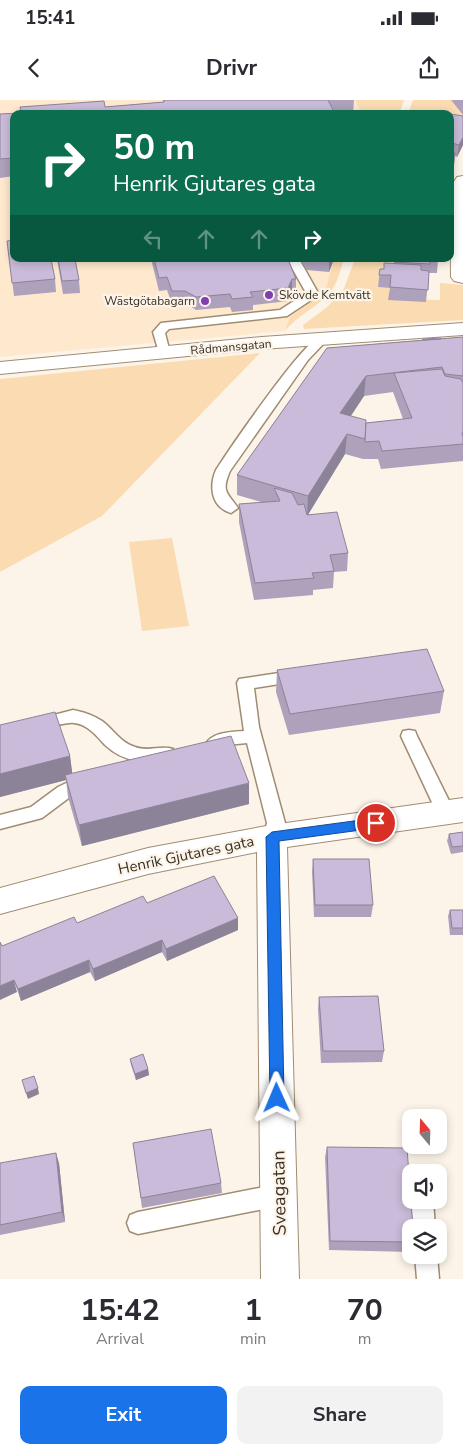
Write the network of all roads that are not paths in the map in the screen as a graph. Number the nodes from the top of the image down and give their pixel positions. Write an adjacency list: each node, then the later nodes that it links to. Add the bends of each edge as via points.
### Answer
1 (462, 185): 2 (street, via 455,195)
2 (460, 225): 4 (street)
3 (295, 262): 5 (lane, via 311,291 284,313)
4 (462, 276)
5 (165, 326): 8 (lane, via 159,332)
6 (463, 329): 7 (street, Rådmansgatan)
7 (322, 339): 8 (street, Rådmansgatan); 10 (lane, via 304,357 223,470 217,492 222,502)
8 (164, 353): 9 (street, Rådmansgatan)
9 (0, 368)
10 (231, 508)
11 (313, 674): 13 (lane, via 245,683)
12 (0, 735): 15 (lane, via 74,716 85,718 123,752)
13 (254, 736): 15 (lane, via 224,739 211,745 159,756); 20 (lane, via 276,823)
14 (409, 736): 18 (lane)
15 (136, 756): 16 (lane)
16 (120, 764)
17 (104, 772): 19 (lane, via 64,792 36,813)
18 (454, 812): 20 (street, Henrik Gjutares gata)
19 (0, 822)
20 (272, 837): 21 (street, Henrik Gjutares gata, via 148,861); 22 (street, Sveagatan)
21 (0, 901)
22 (279, 1194): 23 (lane); 25 (street, Sveagatan)
23 (138, 1223)
24 (427, 1264): 26 (lane)
25 (280, 1279)
26 (428, 1279)

